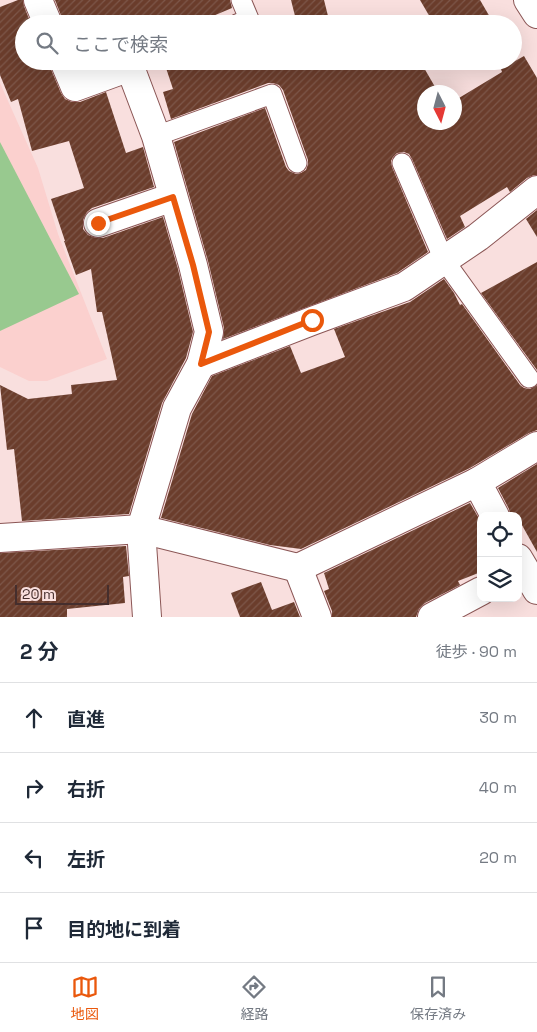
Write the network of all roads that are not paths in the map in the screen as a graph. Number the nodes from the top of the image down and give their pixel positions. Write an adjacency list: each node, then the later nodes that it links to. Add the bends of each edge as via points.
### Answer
1 (38, 0): 5 (street)
2 (241, 0): 6 (lane)
3 (528, 0): 4 (street)
4 (537, 14)
5 (44, 15)
6 (247, 15)
7 (68, 70): 8 (street, via 75,87)
8 (121, 70)
9 (139, 70): 10 (street)
10 (156, 136): 11 (lane, via 272,94); 14 (street)
11 (297, 163)
12 (402, 163): 16 (lane)
13 (537, 190): 16 (street)
14 (173, 197): 15 (street); 17 (street, via 209,332)
15 (98, 223)
16 (444, 260): 17 (street, via 404,287); 18 (lane)
17 (201, 364): 22 (street, via 177,408)
18 (529, 378)
19 (537, 446): 20 (street)
20 (477, 482): 21 (street); 25 (street)
21 (493, 512)
22 (141, 529): 23 (street); 25 (street); 28 (street)
23 (0, 538)
24 (524, 564): 26 (street)
25 (298, 568): 29 (street)
26 (537, 590)
27 (477, 592): 30 (street)
28 (147, 617)
29 (317, 617)
30 (432, 617)

